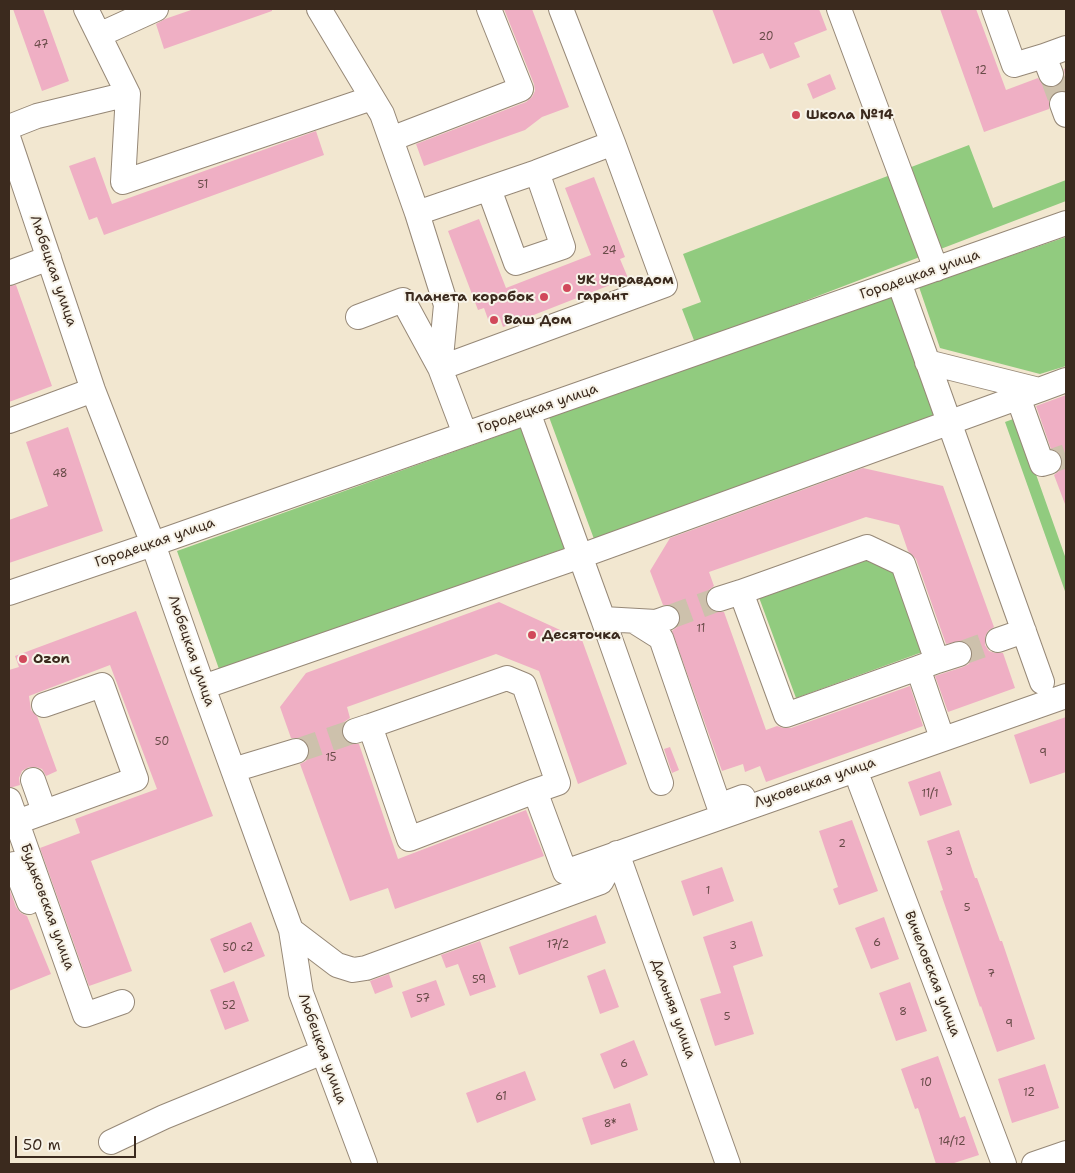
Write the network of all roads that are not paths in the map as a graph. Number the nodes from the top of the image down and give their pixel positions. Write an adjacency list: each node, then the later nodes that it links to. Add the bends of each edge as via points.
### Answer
1 (86, 9): 8 (street)
2 (156, 9): 8 (street)
3 (319, 9): 11 (street)
4 (489, 9): 13 (street, via 521,89)
5 (561, 9): 15 (street)
6 (839, 9): 21 (street)
7 (994, 9): 9 (street, via 1014,65 1047,65)
8 (99, 35): 10 (street)
9 (1066, 48)
10 (128, 94): 11 (street, via 123,182); 12 (street, via 37,116)
11 (372, 98): 13 (street)
12 (9, 127)
13 (391, 139): 18 (street)
14 (9, 140): 20 (street, Любецкая улица)
15 (613, 143): 16 (street); 26 (street, via 665,285)
16 (537, 172): 17 (street); 17 (street, via 563,247 516,263)
17 (489, 189): 18 (street)
18 (417, 213): 26 (street, via 446,305)
19 (1066, 223): 21 (street, Городецкая улица)
20 (49, 258): 22 (street); 28 (street, Любецкая улица)
21 (936, 269): 23 (street, Городецкая улица)
22 (9, 273)
23 (899, 282): 25 (street); 30 (street, Городецкая улица)
24 (358, 317): 26 (street, via 403,300)
25 (927, 362): 29 (street); 32 (street)
26 (440, 368): 33 (street)
27 (1066, 380): 29 (street)
28 (93, 390): 31 (street); 35 (street, Любецкая улица)
29 (1028, 393): 32 (street); 34 (street, via 1042,464)
30 (528, 412): 33 (street, Городецкая улица); 36 (street)
31 (9, 421)
32 (949, 422): 36 (street); 41 (street)
33 (465, 434): 35 (street, Городецкая улица)
34 (1049, 462)
35 (153, 544): 37 (street, Городецкая улица); 45 (street, Любецкая улица)
36 (581, 556): 39 (street); 45 (street)
37 (9, 593)
38 (667, 618): 40 (street, via 656,622)
39 (603, 619): 40 (street); 52 (street)
40 (634, 621): 48 (street, via 662,638 720,806)
41 (1024, 631): 42 (street); 44 (street)
42 (998, 640)
43 (938, 661): 43 (street, via 786,715 730,596 867,547 903,564); 48 (street)
44 (1042, 682)
45 (203, 687): 50 (street, Любецкая улица)
46 (1066, 696): 48 (street, Луковецкая улица)
47 (44, 705): 56 (street, via 102,685 136,779)
48 (940, 733): 58 (street, Луковецкая улица)
49 (296, 751): 50 (street)
50 (233, 770): 60 (street, Любецкая улица)
51 (33, 780): 56 (street)
52 (662, 783)
53 (860, 783): 68 (street, Вичеловская улица)
54 (535, 791): 54 (street, via 558,783 524,685 507,678 362,729 409,839); 58 (street, Луковецкая улица, via 565,872)
55 (9, 800): 57 (street, Будьковская улица)
56 (44, 811): 57 (street)
57 (17, 822): 59 (street, Будьковская улица)
58 (617, 853): 60 (street, via 601,882 366,968 353,970 337,965); 67 (street, Дальняя улица)
59 (17, 862): 61 (street); 62 (street, Будьковская улица, via 85,1015)
60 (291, 930): 63 (street, Любецкая улица, via 301,993)
61 (50, 954)
62 (122, 1002)
63 (323, 1052): 64 (street); 66 (street, Любецкая улица)
64 (111, 1142)
65 (1066, 1153): 69 (street)
66 (365, 1164)
67 (728, 1164)
68 (1004, 1164)
69 (1034, 1164)

